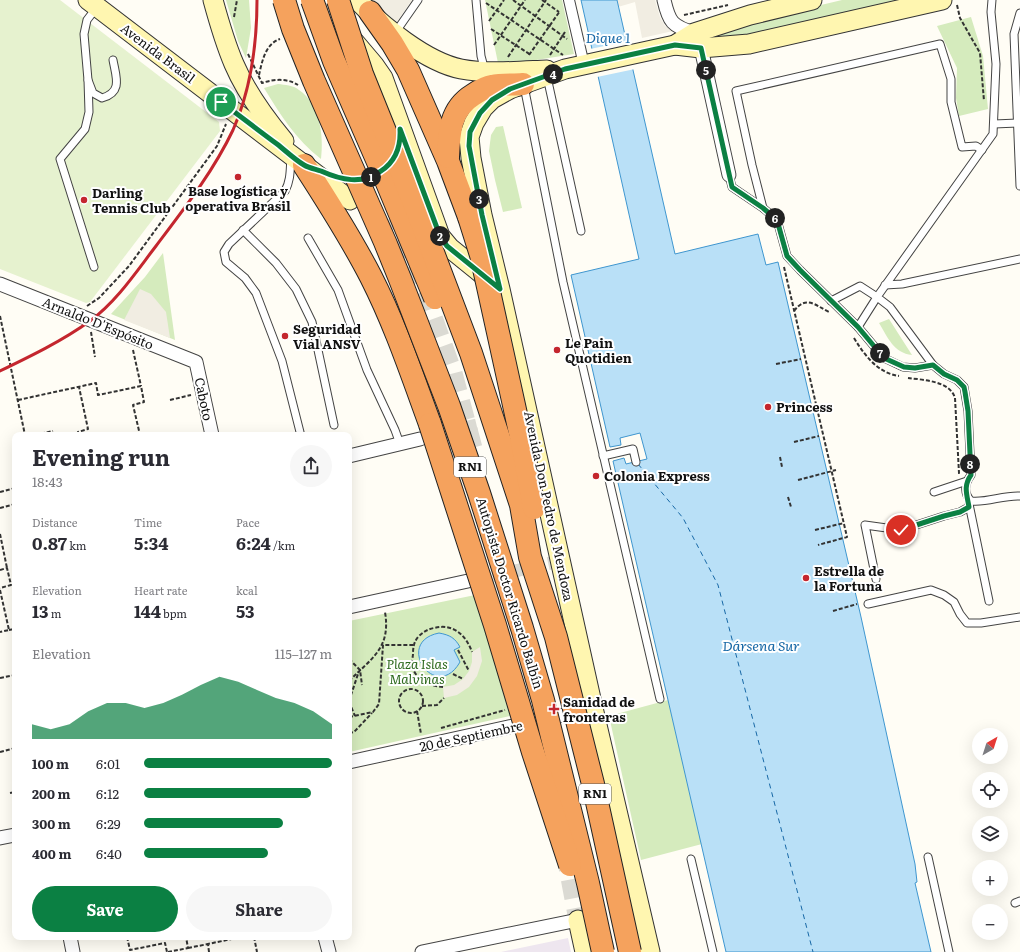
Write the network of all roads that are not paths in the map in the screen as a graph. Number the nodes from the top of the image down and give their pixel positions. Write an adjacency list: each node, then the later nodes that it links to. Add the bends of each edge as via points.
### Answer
1 (213, 0): 30 (main road, via 224,39 247,89)
2 (284, 0): 32 (highway, Autopista Doctor Ricardo Balbín / RN1, bridge, via 302,52)
3 (296, 0): 32 (highway, via 316,59 353,145)
4 (312, 0): 63 (highway, bridge, via 334,61 450,336)
5 (333, 0): 28 (main road, via 341,25 380,73)
6 (338, 0): 63 (highway, RN1, bridge, via 362,74 442,275 492,413 521,505)
7 (418, 0): 17 (lane)
8 (476, 0): 24 (lane)
9 (664, 0): 18 (street, via 670,19 677,28)
10 (812, 0): 18 (main road, via 750,15)
11 (942, 0): 18 (main road, via 749,44)
12 (992, 0): 27 (lane, via 996,64)
13 (92, 3): 23 (lane, via 84,34); 30 (main road, Avenida Brasil)
14 (566, 3): 19 (street)
15 (364, 6): 17 (main road); 31 (highway, via 397,51)
16 (1020, 13): 26 (lane, via 1014,34)
17 (395, 33): 24 (main road, via 442,63 463,69)
18 (697, 41): 19 (main road); 33 (street)
19 (585, 58): 22 (main road)
20 (113, 60): 23 (lane, via 117,86 110,95 102,98 93,93)
21 (547, 68): 22 (main road, Avenida Don Pedro de Mendoza); 25 (main road, Avenida Don Pedro de Mendoza); 38 (lane)
22 (565, 69): 24 (main road)
23 (88, 80): 41 (lane, via 90,112 85,129 60,159)
24 (484, 80): 25 (highway, via 491,86); 31 (highway, via 455,114 449,134)
25 (523, 84): 44 (main road, Avenida Don Pedro de Mendoza, via 506,91 487,104 474,123 470,137 477,193); 56 (lane, via 562,282)
26 (1018, 123): 27 (lane); 34 (lane)
27 (994, 124): 29 (lane, via 993,134)
28 (400, 129): 30 (main road, via 400,145 394,160 382,171 370,177 357,180 340,179); 44 (main road, via 440,236 447,246)
29 (982, 150): 36 (lane, via 976,146 962,147 951,102 950,79 940,44 736,91); 43 (lane)
30 (297, 160): 35 (main road); 37 (lane, via 285,191); 51 (highway, via 346,231 371,278 398,339)
31 (448, 161): 70 (highway, bridge, via 481,255 521,437)
32 (352, 167): 86 (highway, Autopista Doctor Ricardo Balbín / RN1, bridge, via 400,279 449,406 522,628 543,700)
33 (729, 175): 36 (lane, via 732,187)
34 (1020, 186)
35 (350, 200)
36 (763, 208): 46 (lane, via 777,220 787,256)
37 (244, 230): 50 (lane, via 276,263 296,289 312,322); 53 (lane, via 224,252 226,262 245,278 256,293 282,361)
38 (581, 231)
39 (308, 238): 54 (lane, via 338,290 367,370)
40 (1020, 259): 43 (lane, via 902,284)
41 (94, 267)
42 (0, 284): 48 (street, Arnaldo D'Espósito)
43 (886, 285): 45 (lane)
44 (500, 289): 72 (main road, Avenida Don Pedro de Mendoza)
45 (877, 297): 46 (lane, via 860,286); 47 (lane); 49 (lane, via 890,308)
46 (832, 301): 47 (lane)
47 (858, 327): 49 (lane, via 884,358 904,367)
48 (196, 362): 52 (street, Caboto)
49 (933, 365): 58 (lane, via 964,387 968,411 971,475)
50 (334, 425)
51 (425, 431): 54 (street); 85 (highway, bridge)
52 (211, 432)
53 (300, 432)
54 (400, 444): 55 (street)
55 (352, 455)
56 (603, 456): 57 (lane, via 633,449); 71 (lane)
57 (636, 462)
58 (967, 481): 59 (lane); 61 (lane, via 965,488)
59 (934, 492)
60 (1020, 496): 61 (lane, via 1011,495 978,502 970,501)
61 (968, 498): 62 (lane)
62 (969, 507): 64 (lane, via 901,530 865,525); 66 (lane)
63 (530, 557): 70 (highway, RN1, bridge)
64 (876, 579)
65 (468, 581): 68 (street)
66 (989, 601)
67 (868, 604): 69 (lane, via 930,590 954,602 968,623)
68 (352, 606)
69 (1020, 617)
70 (556, 638): 87 (highway, RN1, bridge, via 593,784)
71 (660, 699)
72 (593, 708): 73 (street, 20 de Septiembre); 88 (main road, Avenida Don Pedro de Mendoza)
73 (352, 761)
74 (12, 836): 75 (street)
75 (0, 838)
76 (928, 857): 90 (lane)
77 (691, 859): 89 (lane)
78 (578, 920): 83 (street); 84 (main road)
79 (71, 940): 81 (street)
80 (326, 940): 82 (street)
81 (73, 952)
82 (329, 952)
83 (422, 952)
84 (585, 952)
85 (598, 952)
86 (603, 952)
87 (630, 952)
88 (650, 952)
89 (713, 952)
90 (949, 952)

